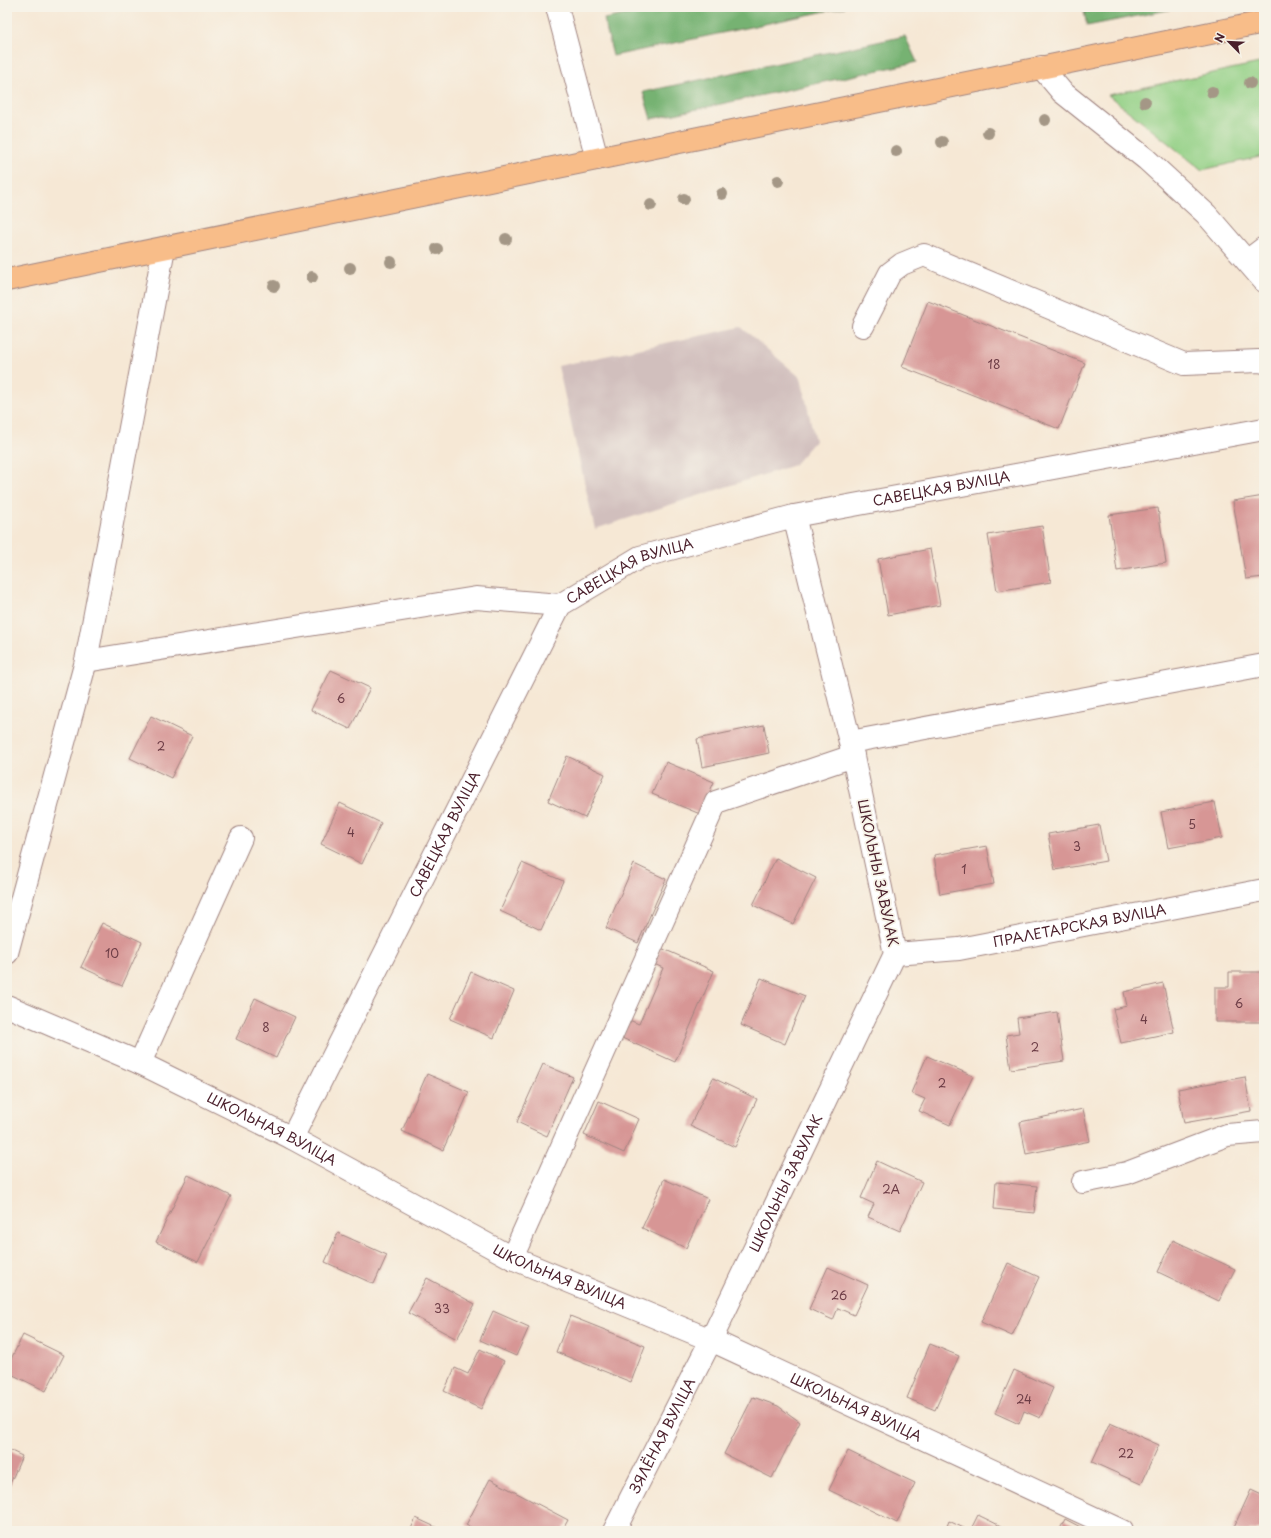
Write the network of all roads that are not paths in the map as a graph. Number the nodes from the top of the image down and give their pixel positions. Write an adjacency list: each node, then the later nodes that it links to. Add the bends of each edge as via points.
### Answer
1 (557, 7): 4 (street)
2 (1264, 22): 3 (main road)
3 (1041, 68): 4 (main road); 7 (street, via 1062,92 1146,159 1206,214)
4 (597, 159): 5 (main road)
5 (164, 248): 8 (main road); 15 (street)
6 (1264, 248): 7 (street)
7 (1247, 261): 9 (street)
8 (7, 280)
9 (1264, 281)
10 (862, 326): 11 (street, via 890,273 902,264 924,255 1184,364)
11 (1264, 362)
12 (1264, 429): 13 (street, САВЕЦКАЯ ВУЛІЦА)
13 (794, 516): 14 (street, САВЕЦКАЯ ВУЛІЦА, via 640,557); 17 (street, ШКОЛЬНЫ ЗАВУЛАК)
14 (560, 605): 15 (street, via 476,598); 25 (street, САВЕЦКАЯ ВУЛІЦА)
15 (86, 661): 20 (street)
16 (1264, 665): 17 (street)
17 (851, 749): 21 (street, ШКОЛЬНЫ ЗАВУЛАК); 27 (street, via 716,802)
18 (241, 838): 23 (street)
19 (1264, 890): 21 (street, ПРАЛЕТАРСКАЯ ВУЛІЦА, via 959,949)
20 (7, 953)
21 (895, 954): 28 (street, ШКОЛЬНЫ ЗАВУЛАК)
22 (7, 1006): 23 (street, ШКОЛЬНАЯ ВУЛІЦА)
23 (140, 1063): 25 (street, ШКОЛЬНАЯ ВУЛІЦА)
24 (1264, 1132): 26 (street, via 1227,1135 1127,1173)
25 (292, 1138): 27 (street, ШКОЛЬНАЯ ВУЛІЦА)
26 (1083, 1182)
27 (512, 1258): 28 (street, ШКОЛЬНАЯ ВУЛІЦА)
28 (710, 1340): 29 (street, ЗЯЛЁНАЯ ВУЛІЦА); 30 (street, ШКОЛЬНАЯ ВУЛІЦА)
29 (614, 1531)
30 (1122, 1531)

